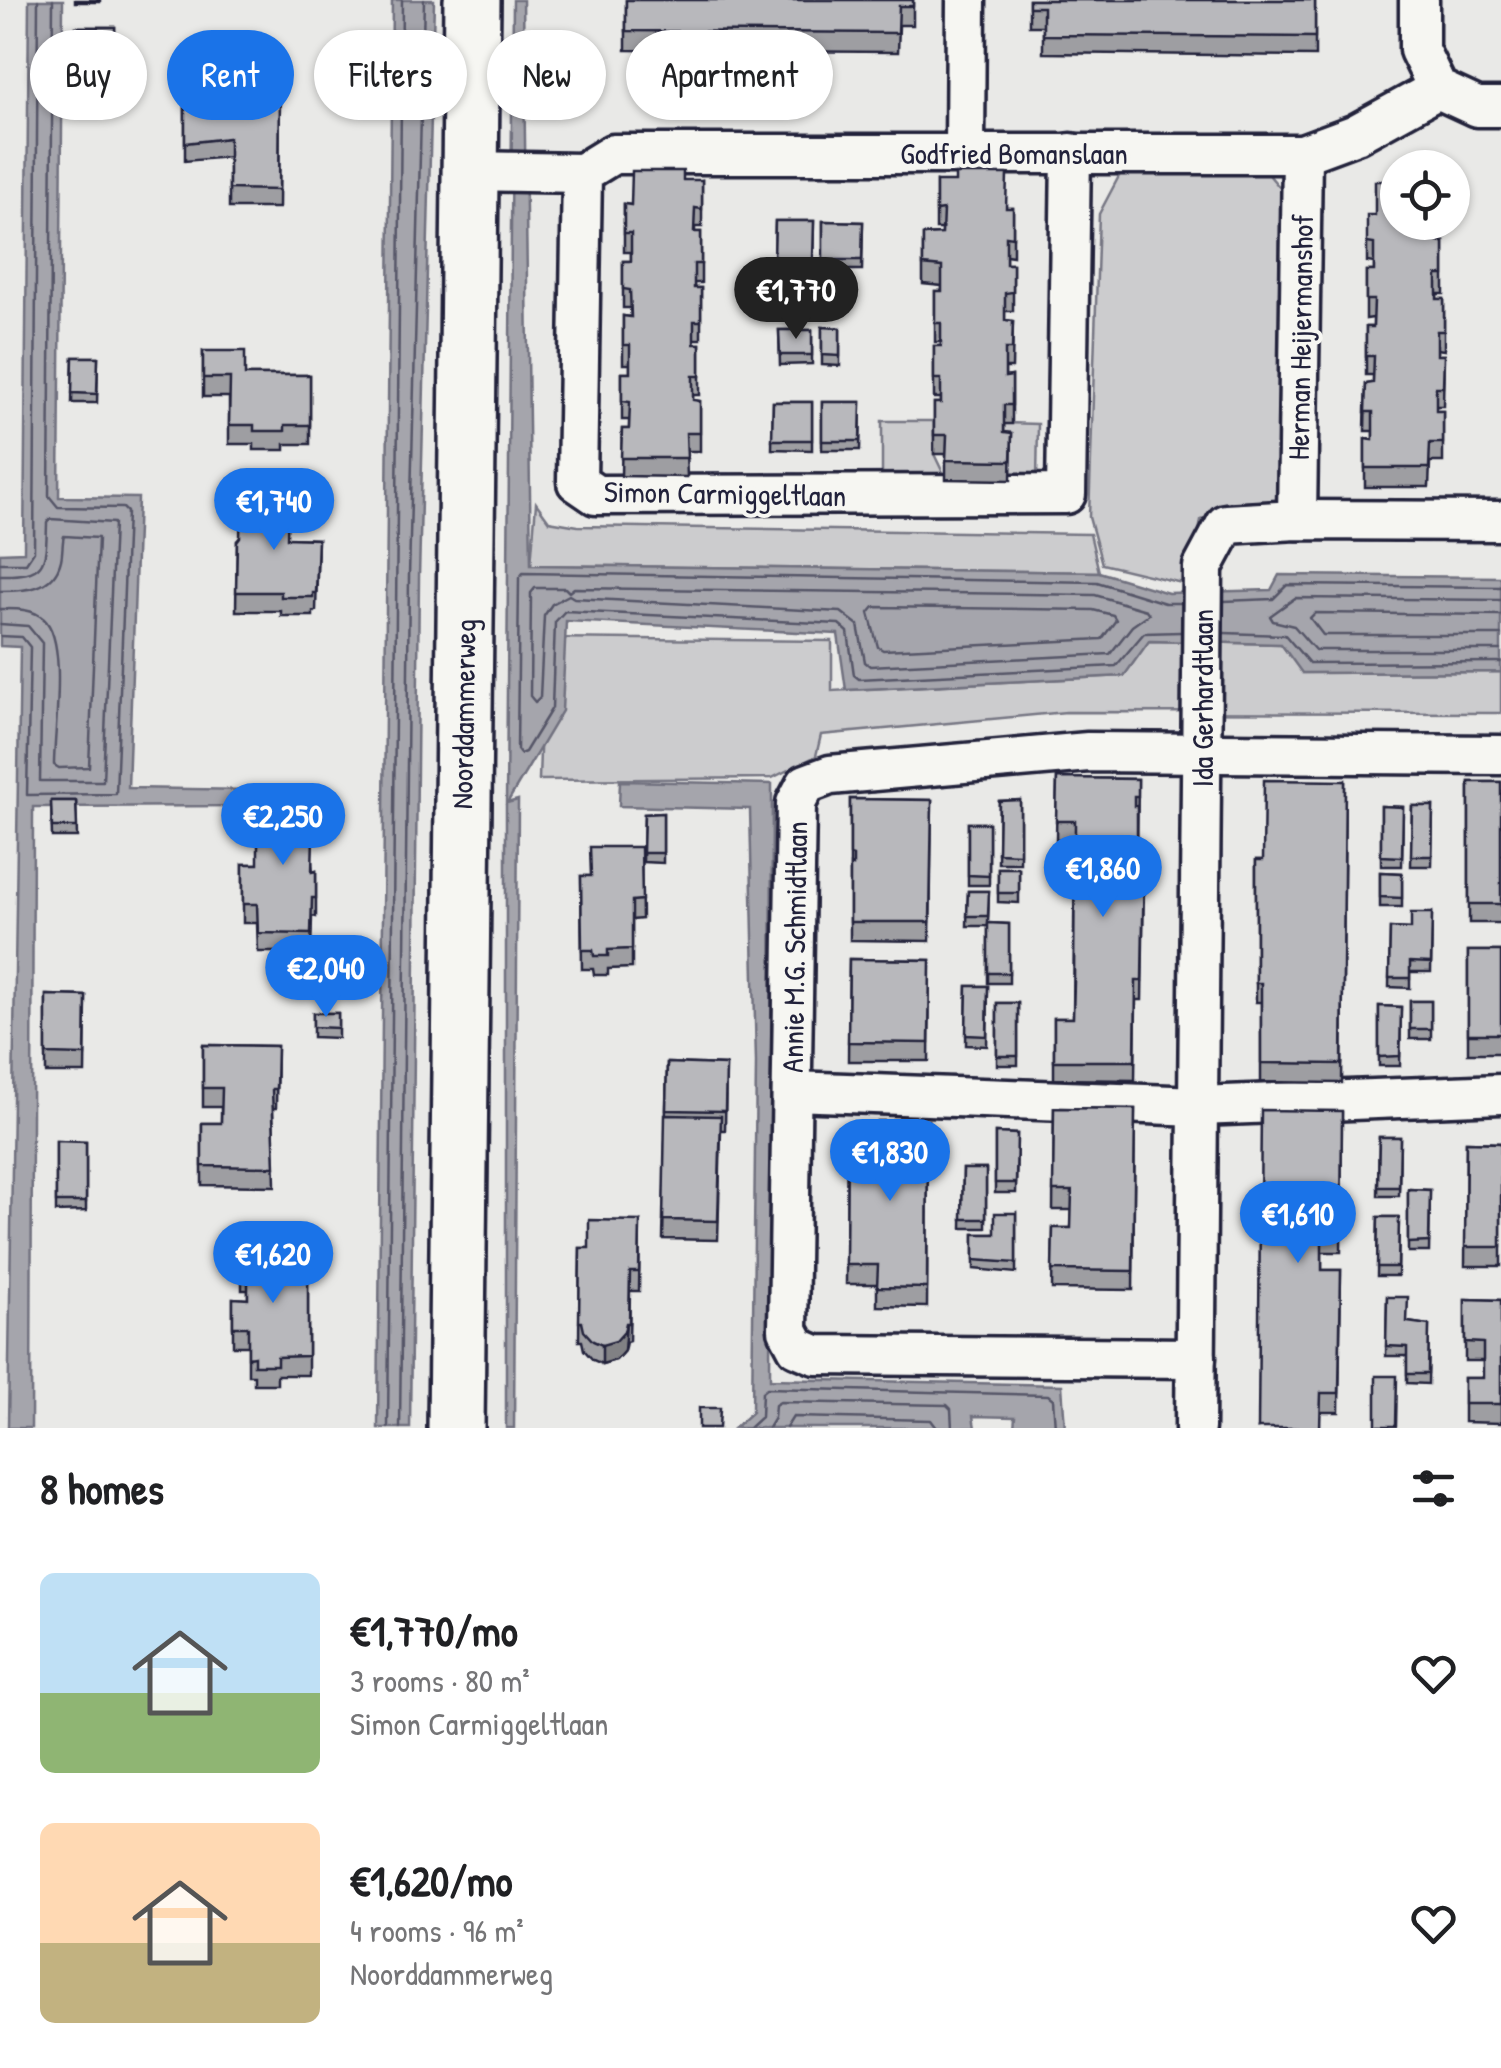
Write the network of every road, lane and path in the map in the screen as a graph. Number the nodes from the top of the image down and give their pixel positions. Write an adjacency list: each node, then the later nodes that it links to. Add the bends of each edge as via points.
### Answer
1 (472, 0): 9 (street, Noorddammerweg)
2 (966, 0): 6 (street)
3 (1419, 0): 4 (street, via 1418,50)
4 (1438, 90): 5 (street, via 1477,107); 8 (street, Godfried Bomanslaan)
5 (1501, 107)
6 (966, 152): 7 (street, Godfried Bomanslaan); 10 (street, Godfried Bomanslaan, via 613,154)
7 (1071, 153): 8 (street, Godfried Bomanslaan); 10 (street, Simon Carmiggeltlaan, via 1066,494 596,495 577,482)
8 (1302, 154): 11 (street, Herman Heijermanshof)
9 (486, 170): 10 (street); 19 (street, Noorddammerweg)
10 (565, 172)
11 (1297, 520): 12 (street); 13 (street, Ida Gerhardtlaan, via 1226,524 1203,567)
12 (1501, 521)
13 (1202, 751): 14 (street); 15 (street, Annie M.G. Schmidtlaan, via 1088,752 830,776 806,784 796,803); 17 (street, Ida Gerhardtlaan)
14 (1501, 755)
15 (792, 1090): 17 (street); 18 (street, Annie M.G. Schmidtlaan, via 788,1330 797,1346 816,1355)
16 (1501, 1094): 17 (street)
17 (1198, 1106): 18 (street, Ida Gerhardtlaan)
18 (1196, 1358): 20 (street, Ida Gerhardtlaan)
19 (456, 1428)
20 (1195, 1428)

